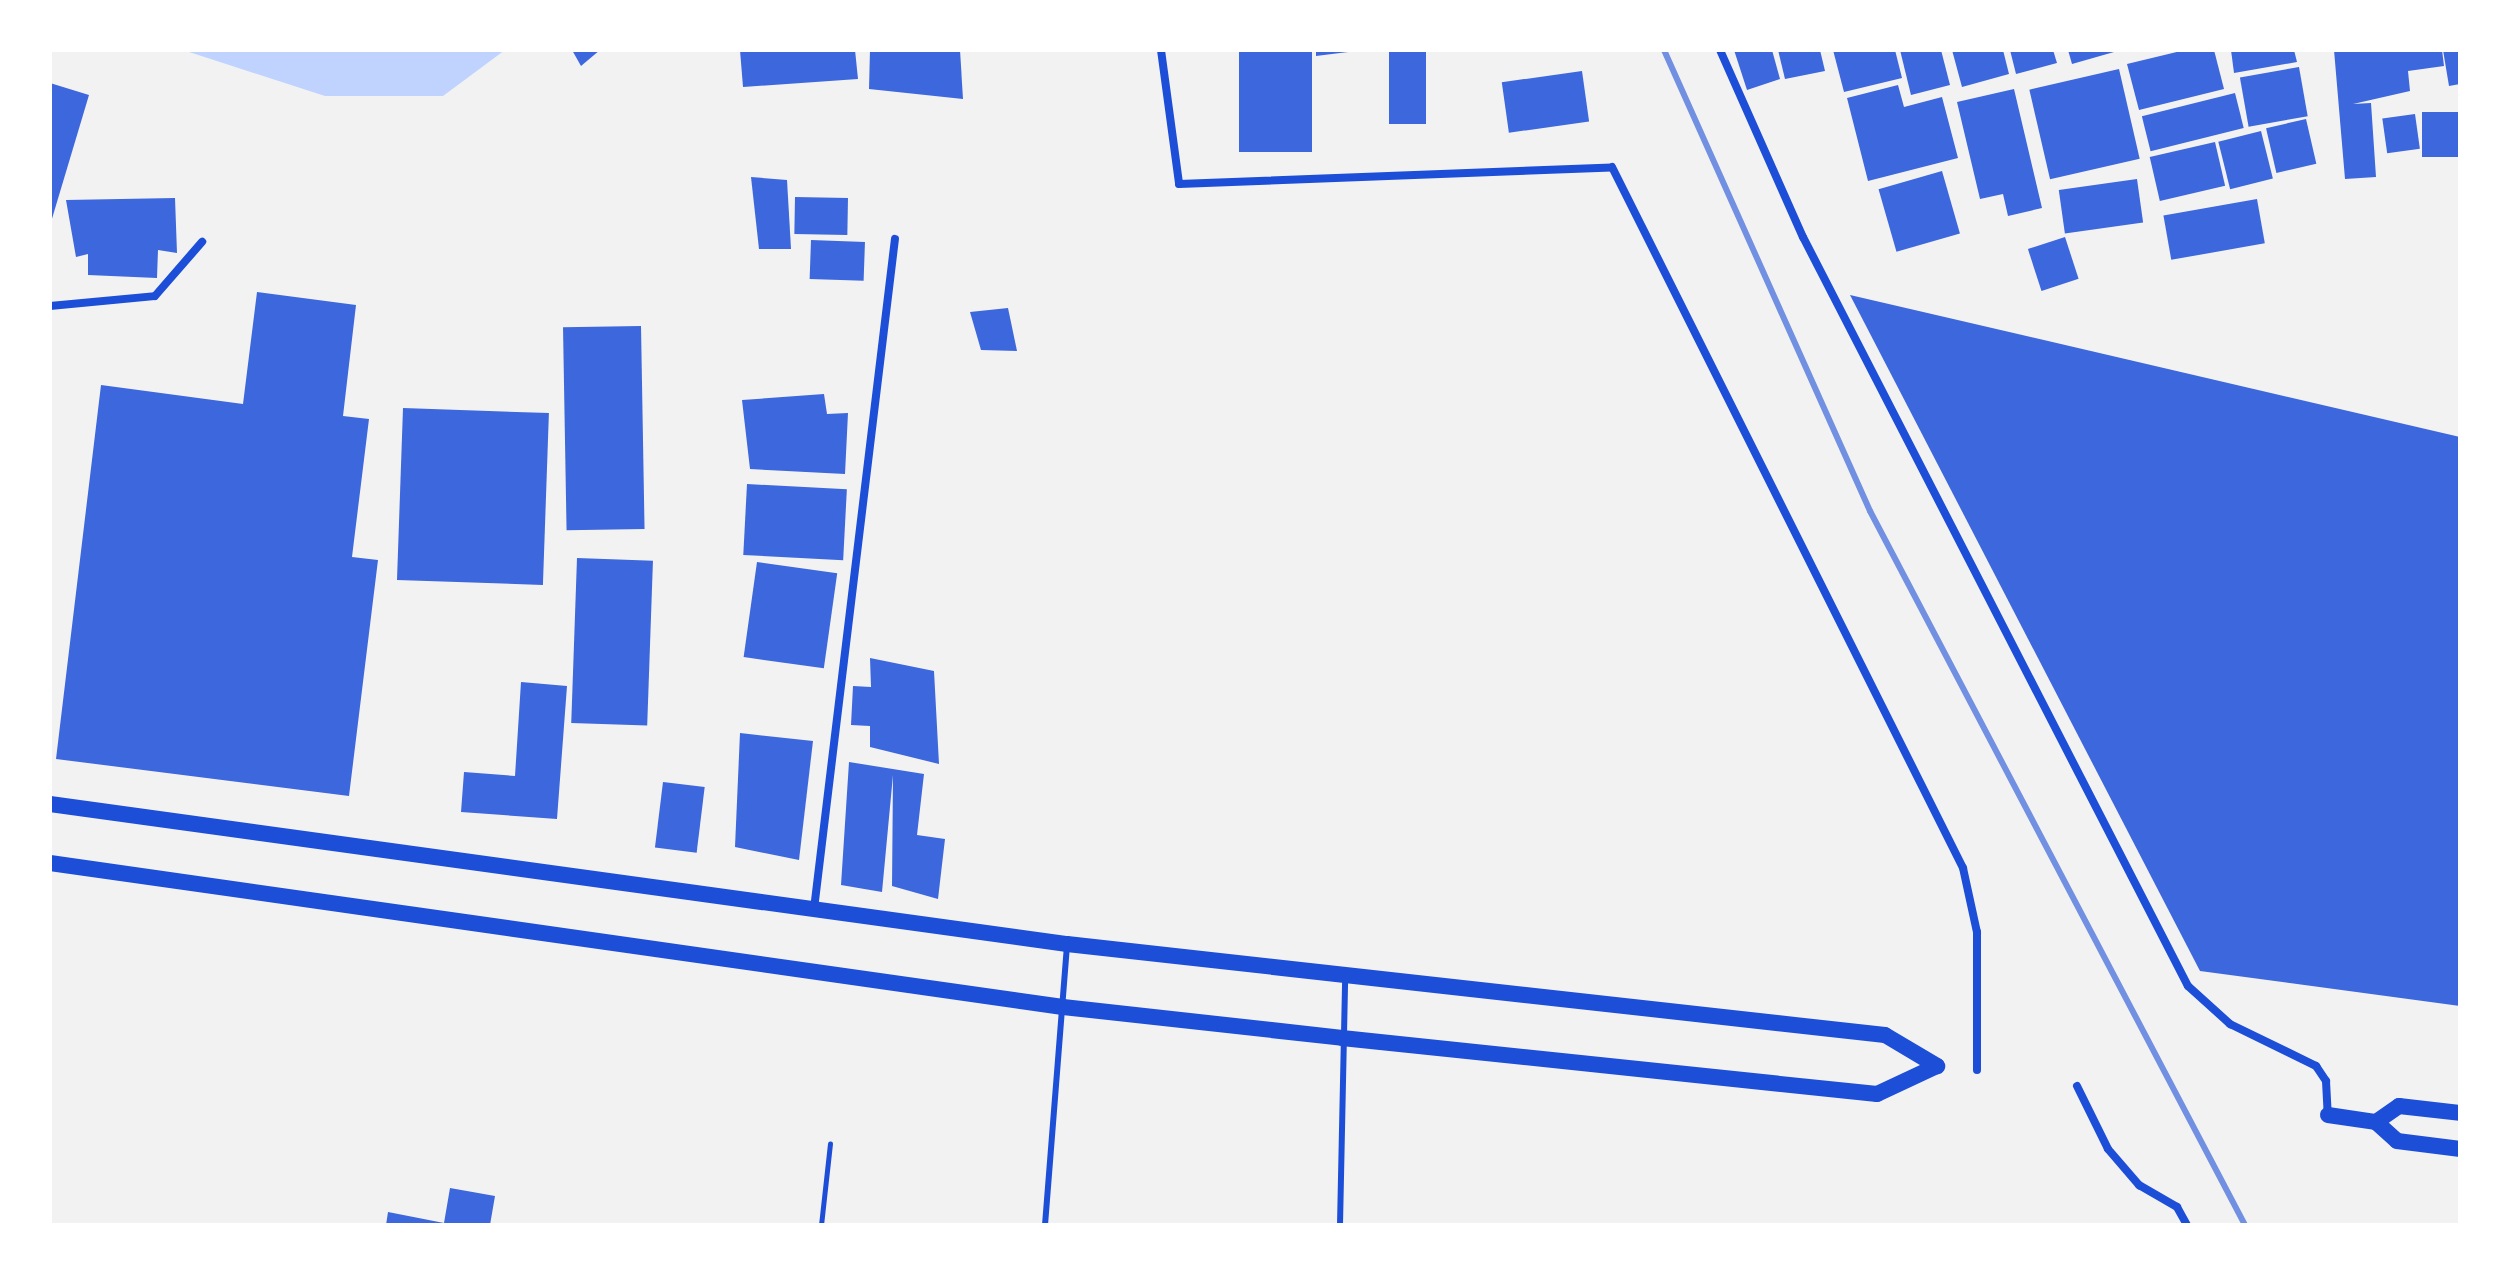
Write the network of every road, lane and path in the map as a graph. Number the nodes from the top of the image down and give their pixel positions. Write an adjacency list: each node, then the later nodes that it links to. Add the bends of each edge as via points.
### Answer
1 (1161, 50): 13 (street, via 1179,184 1612,167 1963,868 1977,932)
2 (1720, 50): 16 (street, via 1803,237 2188,986 2230,1024 2316,1066 2326,1081)
3 (895, 239): 8 (street)
4 (202, 242): 5 (street, via 155,296)
5 (50, 306)
6 (50, 804): 8 (main road)
7 (50, 863): 11 (main road)
8 (814, 910): 9 (main road)
9 (1067, 944): 10 (main road); 11 (lane)
10 (1345, 973): 12 (lane); 12 (main road, via 1885,1035 1937,1066 1877,1094)
11 (1063, 1007): 12 (main road); 21 (lane)
12 (1342, 1038): 22 (lane)
13 (1977, 1070)
14 (2077, 1086): 23 (street, via 2108,1149 2139,1185 2177,1207)
15 (2460, 1113): 17 (main road, via 2399,1106)
16 (2328, 1115): 17 (main road)
17 (2376, 1122): 19 (main road, via 2397,1141)
18 (830, 1143): 20 (path)
19 (2460, 1149)
20 (821, 1225)
21 (1045, 1225)
22 (1340, 1225)
23 (2187, 1225)

